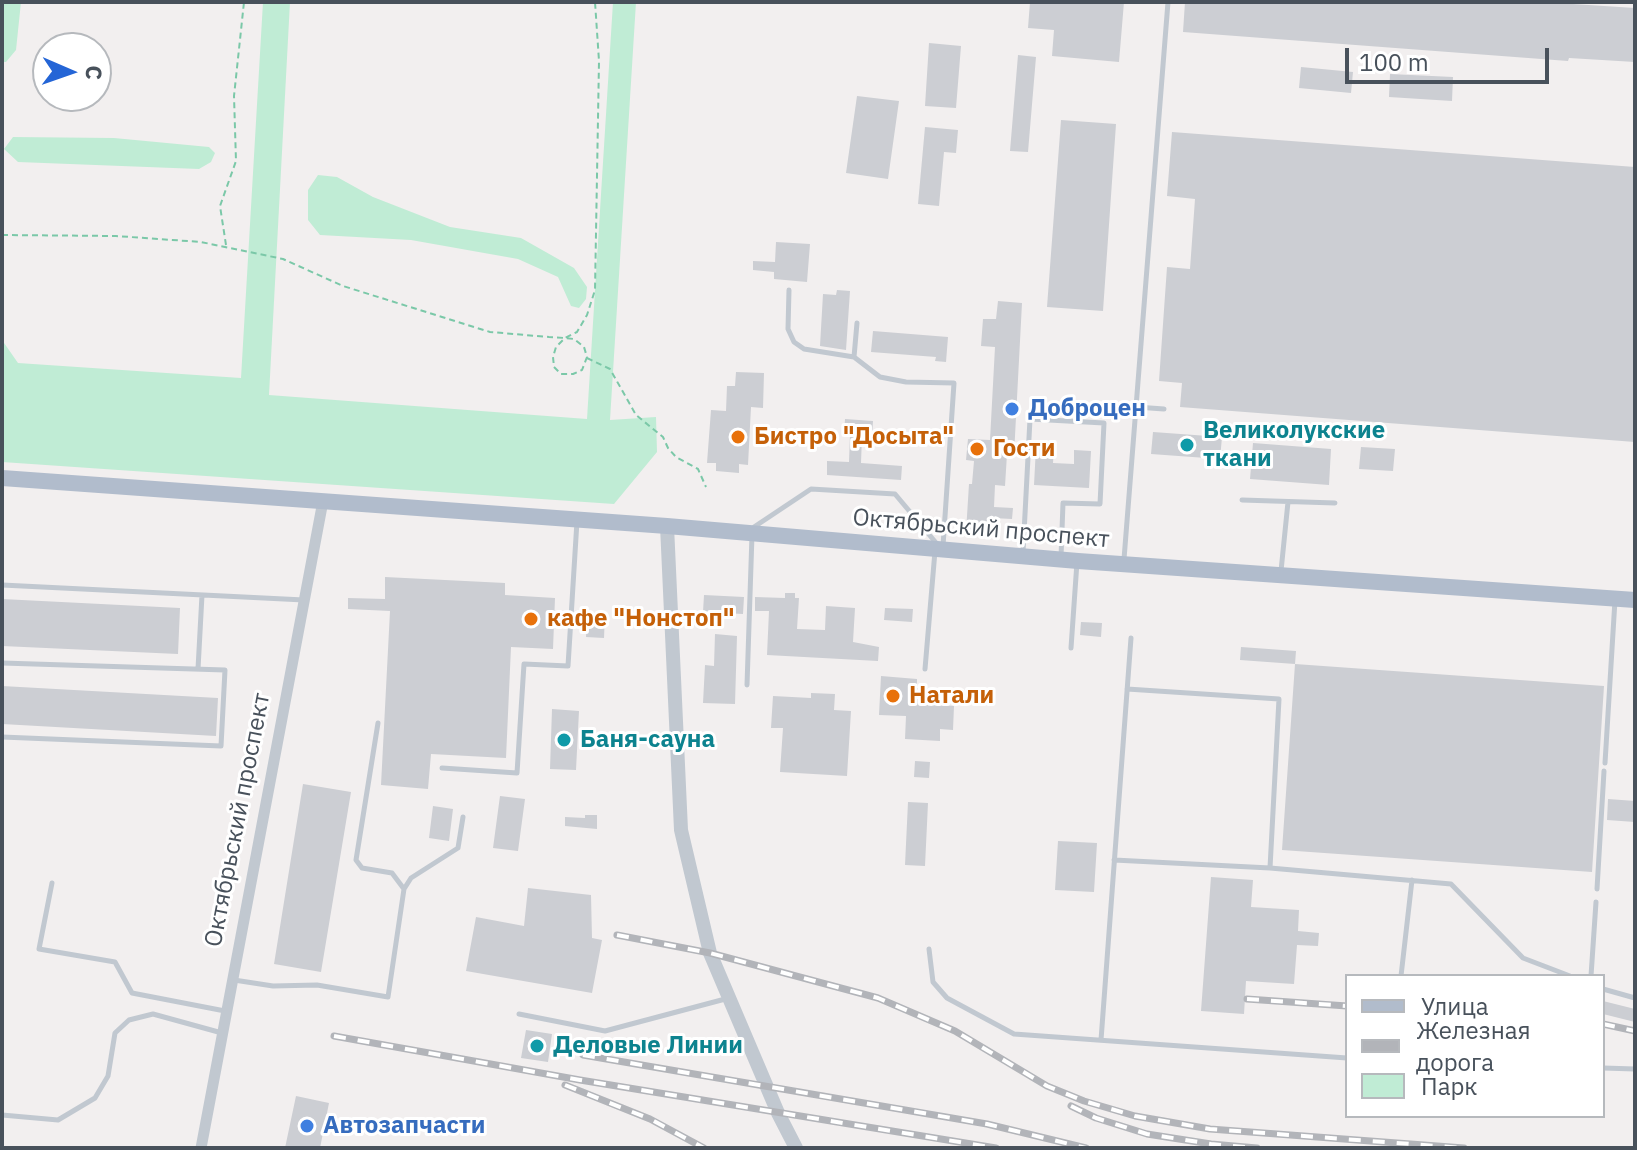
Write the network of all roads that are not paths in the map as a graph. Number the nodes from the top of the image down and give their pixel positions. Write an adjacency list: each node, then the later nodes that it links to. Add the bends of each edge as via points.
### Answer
1 (1168, 2): 5 (lane)
2 (789, 290): 4 (lane, via 788,329 794,342 804,349)
3 (857, 323): 4 (lane)
4 (854, 357): 15 (lane, via 880,377 954,383)
5 (1136, 407): 6 (lane); 18 (lane)
6 (1164, 409)
7 (2, 478): 9 (main road, Октябрьский проспект)
8 (1242, 500): 10 (lane)
9 (323, 501): 12 (main road, Октябрьский проспект); 23 (street, Октябрьский проспект)
10 (1288, 502): 11 (lane); 19 (lane)
11 (1335, 503)
12 (577, 520): 13 (main road, Октябрьский проспект); 35 (lane, via 568,666 524,664 517,773)
13 (667, 526): 14 (main road, Октябрьский проспект); 51 (street, via 681,830 710,953)
14 (749, 534): 15 (main road, Октябрьский проспект); 15 (lane, via 811,489 895,494); 30 (lane)
15 (939, 550): 16 (main road, Октябрьский проспект); 29 (lane)
16 (1023, 557): 17 (main road, Октябрьский проспект); 17 (lane, via 1030,419 1104,423 1100,504 1063,503)
17 (1069, 561): 18 (main road, Октябрьский проспект); 26 (lane)
18 (1124, 565): 19 (main road, Октябрьский проспект)
19 (1280, 576): 22 (main road, Октябрьский проспект)
20 (2, 585): 21 (lane)
21 (202, 595): 23 (lane); 28 (lane)
22 (1615, 599): 24 (main road, Октябрьский проспект); 34 (lane)
23 (305, 600): 49 (street, Октябрьский проспект)
24 (1635, 600)
25 (1131, 638): 31 (lane)
26 (1071, 648)
27 (2, 663): 28 (lane)
28 (198, 669): 33 (lane, via 225,670 221,746)
29 (925, 669)
30 (747, 685)
31 (1127, 689): 38 (lane); 39 (lane, via 1279,699)
32 (378, 723): 42 (lane, via 356,860 362,868 392,873)
33 (2, 737)
34 (1605, 763)
35 (442, 768)
36 (1604, 771): 43 (lane)
37 (463, 817): 42 (lane, via 458,848 411,878)
38 (1114, 860): 39 (lane); 56 (lane)
39 (1270, 868): 40 (lane)
40 (1412, 880): 46 (lane); 47 (lane, via 1451,884 1523,958)
41 (52, 883): 53 (lane, via 39,949 115,962 132,993)
42 (404, 889): 49 (lane, via 388,997)
43 (1597, 889)
44 (1596, 902): 48 (lane)
45 (929, 949): 56 (lane, via 933,982 947,998 1014,1034)
46 (1401, 974)
47 (1565, 974)
48 (1591, 974)
49 (233, 979): 53 (street, Октябрьский проспект)
50 (1605, 990): 52 (lane)
51 (730, 997): 54 (lane, via 605,1031); 62 (street)
52 (1635, 998)
53 (226, 1012): 55 (street, Октябрьский проспект)
54 (519, 1014)
55 (223, 1033): 60 (lane, via 153,1014 129,1020 115,1033 108,1076 95,1098 58,1120); 61 (street, Октябрьский проспект)
56 (1101, 1040): 57 (lane)
57 (1345, 1058)
58 (1605, 1068): 59 (lane)
59 (1635, 1069)
60 (2, 1115)
61 (201, 1148)
62 (796, 1148)

